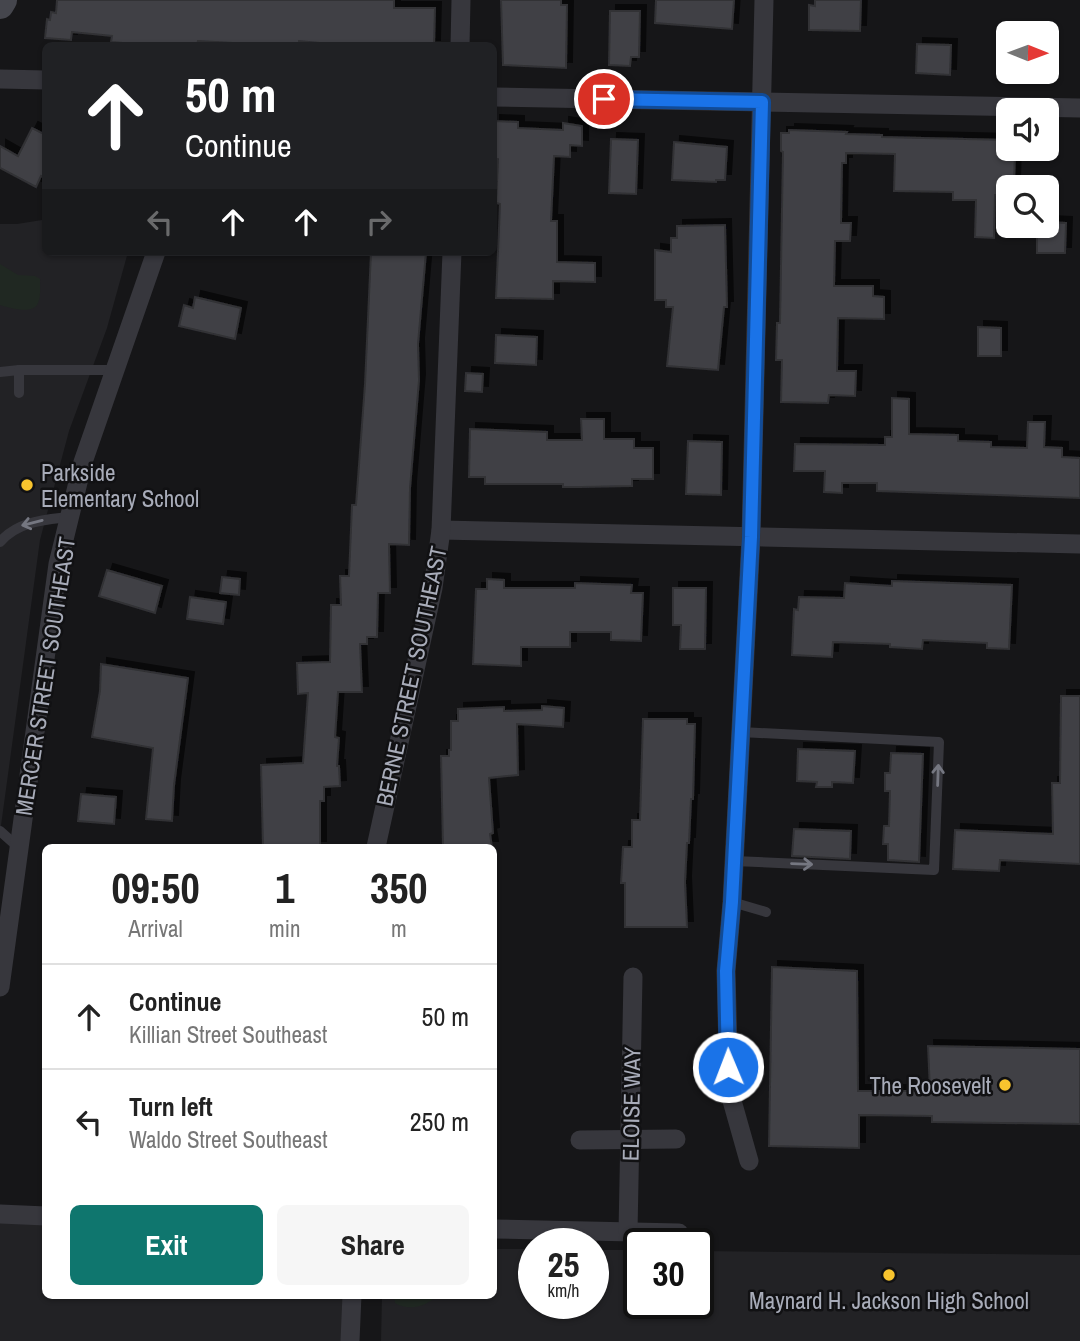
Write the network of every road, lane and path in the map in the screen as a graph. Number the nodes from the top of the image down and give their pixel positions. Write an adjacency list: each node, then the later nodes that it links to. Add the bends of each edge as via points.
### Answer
1 (3, 0): 4 (street)
2 (461, 0): 5 (street)
3 (764, 0): 9 (street)
4 (0, 5)
5 (460, 42)
6 (0, 79): 7 (street)
7 (42, 80)
8 (497, 97): 9 (street)
9 (762, 102): 10 (street); 19 (street)
10 (1080, 108)
11 (155, 256): 14 (street, MERCER STREET SOUTHEAST)
12 (452, 256): 18 (street, BERNE STREET SOUTHEAST)
13 (19, 370): 14 (lane); 15 (lane); 16 (lane)
14 (115, 370): 17 (street, MERCER STREET SOUTHEAST, via 85,456)
15 (0, 372)
16 (19, 393)
17 (70, 517): 20 (lane, one-way to 20, via 18,527); 25 (street, MERCER STREET SOUTHEAST, via 58,564)
18 (441, 530): 19 (street); 24 (street, BERNE STREET SOUTHEAST, via 433,588)
19 (751, 537): 21 (street); 22 (street)
20 (0, 542)
21 (1080, 544)
22 (741, 732): 26 (street); 26 (lane, one-way to 22, via 934,870 939,742)
23 (0, 831): 25 (lane)
24 (377, 844)
25 (19, 848): 29 (street, MERCER STREET SOUTHEAST)
26 (734, 862): 27 (street)
27 (732, 902): 28 (lane); 35 (street, via 726,971 729,1090)
28 (766, 912)
29 (3, 948): 31 (street, MERCER STREET SOUTHEAST)
30 (633, 976): 34 (street, ELOISE WAY)
31 (0, 987)
32 (676, 1139): 34 (street)
33 (580, 1140): 34 (street)
34 (631, 1140): 38 (street, ELOISE WAY)
35 (749, 1161)
36 (0, 1214): 37 (street)
37 (42, 1216)
38 (628, 1228)
39 (497, 1229): 40 (street)
40 (623, 1232)
41 (352, 1299): 42 (street)
42 (350, 1341)

